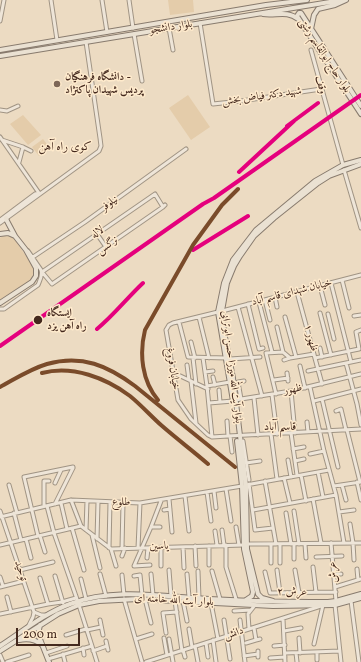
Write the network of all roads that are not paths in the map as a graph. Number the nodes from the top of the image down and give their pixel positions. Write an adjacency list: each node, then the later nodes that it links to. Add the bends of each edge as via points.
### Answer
1 (4, 0): 11 (street)
2 (52, 0): 19 (street)
3 (102, 0): 17 (street)
4 (130, 0): 14 (street)
5 (307, 0): 8 (main road, بلوار دانشجو)
6 (342, 0): 10 (main road, بلوار دانشجو)
7 (346, 0): 16 (main road, via 318,9 314,14)
8 (299, 1): 9 (main road, بلوار دانشجو)
9 (255, 6): 10 (main road); 14 (main road, بلوار دانشجو)
10 (257, 14): 12 (main road, via 290,14); 13 (main road, بلوار دانشجو)
11 (0, 21)
12 (301, 22): 16 (main road, بلوار حاج ابوالقاسم رشتی, via 297,16 301,13); 30 (main road, بلوار حاج ابوالقاسم رشتی)
13 (200, 23): 15 (main road, بلوار دانشجو); 26 (street, شهید دکتر فیاض بخش, via 213,104)
14 (133, 28): 17 (main road, بلوار دانشجو)
15 (169, 28): 18 (main road, بلوار دانشجو); 22 (street)
16 (311, 29): 28 (main road, بلوار حاج ابوالقاسم رشتی)
17 (107, 32): 19 (main road, بلوار دانشجو)
18 (134, 34): 20 (main road, بلوار دانشجو); 25 (street)
19 (57, 40): 21 (main road, بلوار دانشجو)
20 (86, 42): 24 (main road, بلوار دانشجو); 39 (street, via 101,146 94,155)
21 (0, 50)
22 (173, 50)
23 (312, 50): 26 (street, وقف)
24 (0, 56)
25 (142, 81)
26 (321, 89): 38 (street, وقف)
27 (18, 106): 29 (street, via 7,111)
28 (361, 106)
29 (0, 110)
30 (361, 114)
31 (1, 138): 32 (street); 36 (street)
32 (23, 147): 34 (street); 36 (street)
33 (186, 148): 50 (street, نیلوفر)
34 (31, 151)
35 (361, 160): 38 (main road, بلوار آیت الله میرزا حسن ابوترابی)
36 (19, 162): 39 (street)
37 (361, 164): 38 (main road, بلوار آیت الله میرزا حسن ابوترابی)
38 (343, 167): 43 (street, وقف); 67 (main road, بلوار آیت الله میرزا حسن ابوترابی, via 318,183 254,236 232,271)
39 (39, 193): 41 (street); 42 (street)
40 (164, 206): 46 (street, لاله, via 155,194); 48 (street, نرگس)
41 (6, 218): 42 (street); 47 (main road)
42 (0, 221): 44 (main road, via 7,226)
43 (361, 228)
44 (8, 233): 45 (main road); 47 (main road)
45 (0, 234)
46 (97, 234): 48 (street); 51 (street, لاله)
47 (15, 236): 49 (main road)
48 (106, 247): 51 (street, نرگس, via 52,284)
49 (26, 250): 50 (street); 60 (main road, via 36,268 36,276 32,282)
50 (33, 257): 51 (street)
51 (42, 272): 66 (street, via 38,285 4,309)
52 (361, 276): 53 (street, خیابان شهدای قاسم آباد)
53 (342, 280): 54 (street, خیابان شهدای قاسم آباد); 65 (street)
54 (331, 283): 55 (street, خیابان شهدای قاسم آباد); 85 (street)
55 (320, 286): 56 (street, خیابان شهدای قاسم آباد); 62 (street)
56 (298, 292): 57 (street, خیابان شهدای قاسم آباد); 89 (street, ظهور ۱)
57 (275, 298): 58 (street, خیابان شهدای قاسم آباد); 64 (street)
58 (265, 300): 59 (street, خیابان شهدای قاسم آباد); 74 (street)
59 (259, 302): 61 (street, خیابان شهدای قاسم آباد); 86 (street)
60 (0, 303)
61 (248, 304): 63 (street, خیابان شهدای قاسم آباد); 83 (street, via 259,349)
62 (325, 305)
63 (238, 307): 67 (street, خیابان شهدای قاسم آباد); 97 (street)
64 (277, 307)
65 (349, 308)
66 (0, 309)
67 (220, 311): 72 (street, خیابان شهدای قاسم آباد); 96 (main road, بلوار آیت الله میرزا حسن ابوترابی)
68 (320, 313): 77 (street)
69 (328, 314): 76 (street)
70 (361, 314): 71 (street)
71 (354, 316)
72 (199, 317): 75 (street, خیابان شهدای قاسم آباد); 95 (street)
73 (285, 317): 91 (street)
74 (270, 320)
75 (179, 322): 79 (street, خیابان شهدای قاسم آباد, via 169,325); 93 (street, via 188,357)
76 (331, 324): 77 (street); 81 (street)
77 (324, 326): 88 (street)
78 (277, 327): 87 (street)
79 (166, 330): 109 (street, خیابان فروغ)
80 (361, 330): 85 (street, via 356,332 359,349)
81 (334, 339)
82 (191, 342): 93 (street)
83 (262, 348)
84 (320, 348): 92 (street)
85 (348, 351): 88 (street); 101 (street)
86 (272, 352): 87 (street); 115 (street, via 266,353)
87 (283, 352): 98 (street)
88 (331, 355): 92 (street)
89 (315, 356): 91 (street); 92 (street); 105 (street, ظهور ۱)
90 (260, 357): 97 (street)
91 (296, 357): 98 (street)
92 (322, 357)
93 (194, 358): 94 (street); 118 (street)
94 (203, 358): 95 (street); 108 (street)
95 (209, 358): 96 (street)
96 (228, 358): 97 (street); 117 (main road, بلوار آیت الله میرزا حسن ابوترابی); 134 (main road, بلوار آیت الله میرزا حسن ابوترابی)
97 (252, 358): 130 (street)
98 (290, 358): 99 (street)
99 (284, 360)
100 (361, 360): 101 (street)
101 (351, 362): 102 (street)
102 (346, 363): 105 (street); 113 (street)
103 (187, 365): 114 (street)
104 (300, 366): 123 (street)
105 (319, 369): 107 (street); 119 (street, ظهور ۱)
106 (213, 371): 108 (street)
107 (308, 371)
108 (205, 372): 122 (street)
109 (174, 373): 114 (street); 143 (street, خیابان فروغ, via 178,400)
110 (287, 373): 115 (street, via 288,380)
111 (361, 374): 113 (street, ظهور)
112 (213, 377): 120 (street)
113 (350, 377): 119 (street, ظهور); 127 (street)
114 (190, 380): 118 (street); 143 (street)
115 (274, 380): 128 (street)
116 (244, 381): 132 (street, via 238,382)
117 (230, 382): 120 (street); 134 (main road, بلوار آیت الله میرزا حسن ابوترابی)
118 (196, 384): 122 (street)
119 (322, 384): 121 (street, ظهور)
120 (215, 385): 122 (street)
121 (310, 387): 123 (street, ظهور); 135 (street)
122 (207, 388): 137 (street)
123 (305, 388): 126 (street, ظهور)
124 (361, 388): 127 (street)
125 (219, 390): 136 (street)
126 (291, 391): 128 (street, ظهور); 151 (street)
127 (354, 391): 133 (street); 138 (street)
128 (276, 394): 129 (street, ظهور)
129 (272, 395): 130 (street, ظهور); 153 (street)
130 (262, 396): 131 (street, ظهور)
131 (254, 398): 132 (street, ظهور); 154 (street)
132 (241, 399): 134 (street, ظهور)
133 (322, 399): 135 (street); 148 (street)
134 (234, 400): 136 (street, ظهور); 156 (main road, بلوار آیت الله میرزا حسن ابوترابی)
135 (314, 401): 147 (street)
136 (220, 402): 137 (street, ظهور)
137 (209, 403): 157 (street)
138 (359, 403): 140 (street)
139 (336, 411): 146 (street, via 341,409)
140 (360, 416): 144 (street)
141 (227, 421): 155 (street)
142 (307, 422): 149 (street)
143 (196, 423): 157 (street, خیابان فروغ)
144 (361, 425)
145 (361, 429): 146 (street)
146 (346, 430): 148 (street); 181 (street)
147 (320, 431): 148 (street); 149 (street); 162 (street)
148 (330, 431): 170 (street)
149 (308, 432): 151 (street)
150 (291, 433): 151 (street); 153 (street); 161 (street)
151 (295, 433)
152 (271, 434): 153 (street); 154 (street); 178 (street)
153 (277, 434)
154 (258, 435): 156 (street)
155 (229, 436): 156 (street); 157 (street); 163 (street)
156 (238, 436): 160 (main road, بلوار آیت الله میرزا حسن ابوترابی); 183 (main road, بلوار آیت الله میرزا حسن ابوترابی)
157 (212, 437)
158 (243, 441): 160 (street)
159 (304, 447): 161 (street)
160 (243, 448): 169 (street); 174 (main road, بلوار آیت الله میرزا حسن ابوترابی)
161 (293, 448): 168 (street)
162 (324, 451): 164 (street); 172 (street)
163 (232, 452)
164 (310, 454)
165 (304, 459): 168 (street)
166 (288, 460): 176 (street)
167 (260, 461): 169 (street)
168 (295, 461): 175 (street)
169 (246, 463): 174 (street)
170 (338, 467)
171 (61, 470): 182 (street); 207 (street, via 73,467); 211 (street, via 24,477)
172 (329, 470): 173 (street, طلوع); 186 (street)
173 (318, 472): 175 (street, طلوع); 192 (street)
174 (246, 474): 183 (main road, بلوار آیت الله میرزا حسن ابوترابی)
175 (299, 475): 176 (street, طلوع); 196 (street)
176 (291, 477): 177 (street, طلوع)
177 (284, 478): 178 (street, طلوع); 206 (street)
178 (276, 479): 180 (street, طلوع)
179 (49, 481): 208 (street, via 44,481)
180 (265, 481): 183 (street, طلوع); 209 (street)
181 (359, 482): 184 (street); 198 (street)
182 (55, 483)
183 (247, 484): 187 (street, طلوع); 214 (street); 257 (main road, بلوار آیت الله میرزا حسن ابوترابی)
184 (342, 484): 186 (street); 197 (street)
185 (8, 485): 219 (street)
186 (334, 486): 190 (street)
187 (226, 489): 188 (street, طلوع); 222 (street)
188 (214, 491): 189 (street, طلوع); 210 (street)
189 (207, 492): 191 (street, طلوع); 223 (street)
190 (336, 495): 192 (street); 218 (street)
191 (186, 496): 193 (street, طلوع); 234 (street)
192 (323, 498): 194 (street)
193 (169, 499): 200 (street, طلوع); 212 (street)
194 (313, 499): 196 (street); 244 (street)
195 (71, 500): 199 (street, طلوع); 201 (street, طلوع); 225 (street)
196 (306, 500): 206 (street)
197 (346, 500)
198 (361, 500)
199 (87, 501): 202 (street, طلوع); 232 (street)
200 (161, 501): 205 (street, طلوع); 226 (street)
201 (61, 502): 207 (street, طلوع); 231 (street)
202 (98, 502): 203 (street, طلوع); 241 (street)
203 (110, 502): 204 (street, طلوع); 262 (street)
204 (123, 503): 205 (street, طلوع); 263 (street)
205 (140, 503): 264 (street)
206 (290, 503): 209 (street)
207 (55, 504): 208 (street, طلوع)
208 (46, 506): 211 (street, طلوع); 237 (street)
209 (269, 507): 214 (street); 230 (street)
210 (216, 508)
211 (32, 509): 219 (street, طلوع); 239 (street)
212 (170, 509): 213 (street); 236 (street)
213 (164, 510)
214 (253, 510): 230 (street, via 255,530)
215 (354, 510): 218 (street)
216 (0, 511): 221 (street, توحید)
217 (294, 511): 252 (street)
218 (339, 512): 246 (street)
219 (16, 513): 221 (street, طلوع); 242 (street)
220 (286, 513): 251 (street)
221 (1, 516): 243 (street, توحید)
222 (231, 521)
223 (211, 522)
224 (350, 524): 247 (street)
225 (81, 526): 229 (street); 232 (street)
226 (151, 527): 227 (street); 264 (street)
227 (160, 527)
228 (236, 527): 257 (street)
229 (72, 528): 231 (street); 289 (street)
230 (273, 528): 250 (street)
231 (67, 529): 237 (street)
232 (86, 530): 238 (street)
233 (222, 530): 256 (street)
234 (190, 531)
235 (215, 531): 255 (street)
236 (172, 532)
237 (54, 533): 239 (street); 330 (street)
238 (92, 535): 241 (street); 285 (street)
239 (39, 536): 240 (street); 266 (street)
240 (26, 539): 242 (street); 271 (street)
241 (97, 539): 262 (street)
242 (21, 540): 243 (street)
243 (10, 543): 254 (street); 288 (street, توحید)
244 (321, 543): 245 (street, یاسین); 253 (street, یاسین)
245 (331, 543): 246 (street, یاسین); 269 (street, عرش)
246 (344, 543): 247 (street, یاسین)
247 (353, 543): 248 (street, یاسین); 275 (street)
248 (361, 543)
249 (271, 544): 250 (street, یاسین); 257 (street, یاسین); 277 (street)
250 (278, 544): 251 (street, یاسین); 278 (street)
251 (292, 544): 252 (street, یاسین); 274 (street)
252 (299, 544): 253 (street, یاسین)
253 (305, 544): 273 (street)
254 (0, 545)
255 (217, 545): 256 (street, یاسین); 259 (street, یاسین)
256 (225, 545): 257 (street, یاسین); 328 (street, via 226,567)
257 (243, 545): 329 (main road, بلوار آیت الله میرزا حسن ابوترابی, via 253,592); 333 (main road, بلوار آیت الله میرزا حسن ابوترابی, via 258,594)
258 (196, 546): 259 (street, یاسین); 261 (street, یاسین); 283 (street)
259 (209, 546): 280 (street)
260 (161, 547): 261 (street, یاسین); 265 (street, یاسین); 282 (street)
261 (183, 547): 286 (street)
262 (110, 548): 263 (street, یاسین); 281 (street)
263 (124, 548): 264 (street, یاسین); 267 (street)
264 (140, 548): 265 (street, یاسین); 279 (street, via 134,566)
265 (148, 548): 272 (street)
266 (46, 552)
267 (122, 556)
268 (316, 556): 269 (street)
269 (332, 556): 270 (street); 299 (street, عرش)
270 (342, 556)
271 (31, 558)
272 (148, 558)
273 (306, 558)
274 (294, 559)
275 (354, 560)
276 (52, 562): 288 (street)
277 (271, 563)
278 (280, 563)
279 (150, 565)
280 (209, 565)
281 (116, 566)
282 (161, 566)
283 (196, 566)
284 (313, 567): 311 (street)
285 (100, 568)
286 (184, 568)
287 (357, 569): 307 (street)
288 (20, 570): 308 (street, توحید)
289 (84, 570)
290 (169, 570): 320 (street)
291 (276, 570): 313 (street)
292 (295, 570): 314 (street)
293 (198, 571): 322 (street)
294 (212, 571): 327 (street)
295 (265, 572): 313 (street, عرش ۲, via 270,593)
296 (100, 574): 319 (street)
297 (151, 574): 317 (street)
298 (187, 574): 326 (street)
299 (334, 574): 300 (street); 310 (street, عرش)
300 (341, 574)
301 (122, 575): 321 (street)
302 (55, 576): 338 (street)
303 (134, 576): 316 (street, via 140,575)
304 (0, 577): 309 (street)
305 (40, 578): 337 (street)
306 (81, 579): 324 (street)
307 (359, 580): 310 (street)
308 (24, 581): 309 (street); 341 (street, توحید)
309 (1, 587)
310 (335, 587): 312 (street, عرش)
311 (316, 592): 312 (street, عرش ۲); 314 (street, عرش ۲)
312 (336, 592): 336 (street, عرش)
313 (280, 593): 314 (street, عرش ۲)
314 (299, 593)
315 (361, 594): 336 (main road, بلوار آیت الله خامنه ای)
316 (142, 595): 317 (main road, بلوار آیت الله خامنه ای); 321 (main road, بلوار آیت الله خامنه ای)
317 (153, 595): 320 (main road, بلوار آیت الله خامنه ای)
318 (7, 596): 344 (street)
319 (106, 596): 321 (main road, بلوار آیت الله خامنه ای); 324 (main road, بلوار آیت الله خامنه ای)
320 (172, 596): 326 (main road, بلوار آیت الله خامنه ای)
321 (124, 597): 325 (main road, بلوار آیت الله خامنه ای); 330 (main road, بلوار آیت الله خامنه ای); 372 (street)
322 (199, 598): 326 (main road, بلوار آیت الله خامنه ای); 327 (main road, بلوار آیت الله خامنه ای)
323 (361, 598): 334 (main road, بلوار آیت الله خامنه ای)
324 (86, 599): 330 (main road, بلوار آیت الله خامنه ای)
325 (145, 599): 331 (main road, بلوار آیت الله خامنه ای); 354 (street)
326 (192, 599): 332 (main road, بلوار آیت الله خامنه ای); 335 (main road, بلوار آیت الله خامنه ای)
327 (220, 599): 328 (main road, بلوار آیت الله خامنه ای)
328 (236, 599): 329 (main road, بلوار آیت الله خامنه ای)
329 (246, 600): 333 (main road, بلوار آیت الله خامنه ای)
330 (78, 601): 338 (main road, بلوار آیت الله خامنه ای); 355 (main road, بلوار آیت الله خامنه ای); 361 (street)
331 (175, 601): 332 (main road, بلوار آیت الله خامنه ای); 346 (street)
332 (183, 601): 353 (street)
333 (273, 601): 336 (main road, بلوار آیت الله خامنه ای)
334 (351, 601): 336 (main road, بلوار آیت الله خامنه ای); 384 (street)
335 (211, 603): 339 (main road, بلوار آیت الله خامنه ای); 374 (street)
336 (336, 603): 340 (main road, بلوار آیت الله خامنه ای); 397 (street, عرش)
337 (48, 604): 338 (street); 341 (street)
338 (63, 605): 348 (main road, بلوار آیت الله خامنه ای)
339 (254, 605): 340 (main road, بلوار آیت الله خامنه ای); 342 (street)
340 (323, 605): 349 (street, دانش); 383 (street)
341 (32, 607): 344 (street); 345 (street, توحید)
342 (251, 610): 343 (street); 360 (street, via 248,614)
343 (234, 611)
344 (11, 612): 347 (street)
345 (34, 612): 348 (street); 357 (street)
346 (177, 612): 365 (street, via 162,613); 396 (street)
347 (0, 614)
348 (48, 615): 357 (main road, بلوار آیت الله خامنه ای)
349 (283, 619): 358 (street, دانش); 363 (street)
350 (100, 620): 356 (street)
351 (224, 620): 369 (street)
352 (240, 620): 364 (street)
353 (187, 621)
354 (151, 623)
355 (40, 624): 379 (main road, بلوار آیت الله خامنه ای); 385 (main road, via 38,634)
356 (101, 626): 361 (street); 368 (street)
357 (28, 628): 387 (main road, بلوار آیت الله خامنه ای)
358 (254, 628): 360 (street, دانش); 377 (street)
359 (301, 628): 363 (street)
360 (249, 629): 364 (street, دانش)
361 (87, 630): 367 (street); 389 (street)
362 (189, 630): 392 (street)
363 (284, 631): 386 (street)
364 (241, 632): 369 (street, دانش); 410 (street)
365 (166, 633)
366 (152, 634): 372 (street)
367 (66, 635)
368 (104, 635)
369 (226, 636): 374 (street, دانش); 414 (street)
370 (164, 638): 408 (street)
371 (299, 638): 401 (street)
372 (136, 639): 421 (street)
373 (169, 639): 404 (street)
374 (218, 639): 376 (street, دانش)
375 (260, 639): 377 (street)
376 (213, 640): 380 (street, دانش); 425 (street)
377 (256, 640): 381 (street)
378 (106, 641): 390 (street)
379 (14, 642): 385 (main road, via 30,639); 398 (main road, بلوار آیت الله خامنه ای)
380 (206, 643): 392 (street, دانش); 412 (street)
381 (246, 643)
382 (361, 643): 384 (street)
383 (314, 644)
384 (356, 644): 430 (street)
385 (43, 645): 399 (main road)
386 (285, 645): 391 (street); 409 (street)
387 (0, 646)
388 (67, 646): 399 (street)
389 (92, 646): 393 (street); 394 (street)
390 (107, 646): 394 (street); 395 (street)
391 (274, 646)
392 (193, 647): 396 (street, دانش); 424 (street)
393 (82, 648): 402 (street); 403 (street)
394 (93, 650): 420 (street)
395 (108, 650)
396 (182, 650): 404 (street, دانش); 411 (street)
397 (340, 650): 400 (street); 429 (street, عرش)
398 (0, 651)
399 (46, 652): 416 (main road)
400 (317, 652): 401 (street); 415 (street)
401 (298, 653): 409 (street); 428 (street)
402 (63, 654): 416 (street); 419 (street)
403 (84, 654)
404 (172, 654): 408 (street, دانش); 423 (street)
405 (258, 654): 410 (street)
406 (0, 655): 417 (street)
407 (29, 655): 418 (street)
408 (167, 655): 422 (street, دانش)
409 (285, 655): 413 (street); 427 (street)
410 (244, 656): 426 (street)
411 (185, 657)
412 (208, 657)
413 (270, 658)
414 (230, 659)
415 (317, 660)
416 (48, 661)
417 (3, 662)
418 (7, 662)
419 (65, 662)
420 (97, 662)
421 (142, 662)
422 (146, 662)
423 (173, 662)
424 (198, 662)
425 (216, 662)
426 (245, 662)
427 (286, 662)
428 (297, 662)
429 (341, 662)
430 (359, 662)

